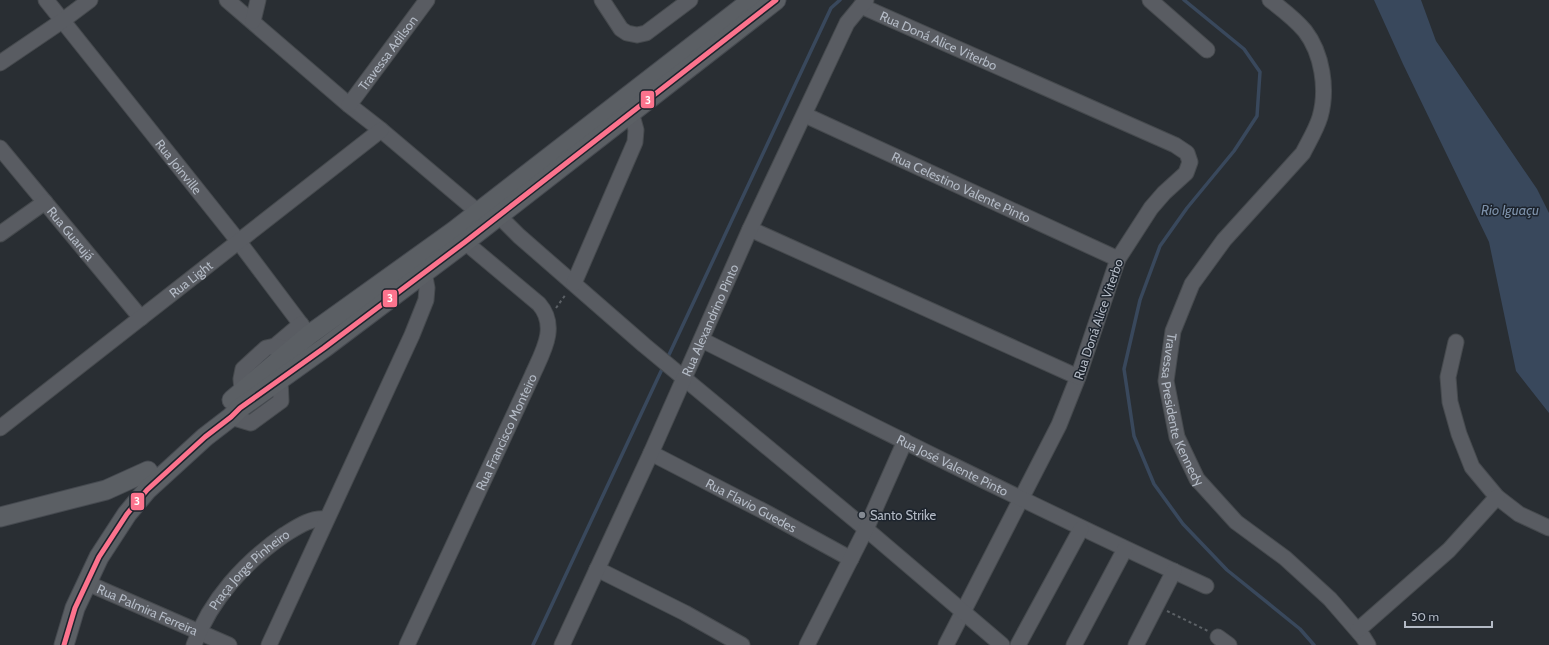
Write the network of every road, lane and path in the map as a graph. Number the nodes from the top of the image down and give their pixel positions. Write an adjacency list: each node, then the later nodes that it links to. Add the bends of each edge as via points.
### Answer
1 (46, 0): 13 (street, Rua Joinville)
2 (90, 0): 13 (street)
3 (227, 0): 14 (street)
4 (258, 0): 14 (street)
5 (427, 0): 17 (street, Travessa Adilson)
6 (602, 0): 7 (street, via 621,29 637,35 646,33)
7 (690, 0)
8 (776, 0): 18 (main road)
9 (1150, 0): 15 (street)
10 (1270, 0): 60 (street, Travessa Presidente Kennedy, via 1305,31 1316,51 1322,72 1323,96 1320,116 1303,153 1224,240 1192,284 1173,331 1166,381 1177,437 1197,479 1236,522 1285,558 1330,599)
11 (744, 3): 23 (main road)
12 (864, 3): 19 (street, Rua Alexandrino Pinto, via 847,23); 29 (street, Rua Doná Alice Viterbo, via 1175,144 1187,153 1190,162 1186,173 1151,208)
13 (62, 21): 16 (street); 27 (street, Rua Joinville)
14 (253, 21): 17 (street)
15 (1207, 50)
16 (0, 63)
17 (349, 105): 20 (street)
18 (631, 112): 24 (main road); 31 (street, via 636,130 635,142)
19 (805, 115): 25 (street, Rua Alexandrino Pinto); 29 (street, Rua Celestino Valente Pinto)
20 (381, 130): 23 (street); 27 (street, Rua Light)
21 (0, 148): 22 (street, Rua Guarujá)
22 (45, 202): 26 (street); 32 (street, Rua Guarujá)
23 (478, 212): 34 (main road, via 454,231)
24 (498, 215): 28 (main road); 31 (street)
25 (750, 229): 35 (street, Rua Alexandrino Pinto); 38 (street)
26 (0, 234)
27 (239, 242): 32 (street, Rua Light); 34 (street, Rua Joinville)
28 (465, 242): 30 (main road); 33 (street, via 539,304)
29 (1118, 259): 38 (street, Rua Doná Alice Viterbo)
30 (424, 272): 39 (main road, via 324,348 280,378); 48 (street, via 426,300)
31 (574, 283): 33 (path); 37 (street)
32 (141, 318): 40 (street, Rua Light)
33 (548, 319): 67 (street, Rua Francisco Monteiro, via 548,337 543,351)
34 (305, 329): 39 (main road, via 283,348)
35 (702, 340): 37 (street, Rua Alexandrino Pinto); 41 (street, Rua José Valente Pinto)
36 (1456, 342): 45 (street, via 1448,377 1450,402 1472,467)
37 (680, 375): 42 (street, Rua Alexandrino Pinto); 50 (street)
38 (1078, 377): 46 (street, Rua Doná Alice Viterbo, via 1060,426)
39 (236, 403): 43 (main road, via 205,437)
40 (0, 428)
41 (905, 442): 46 (street, Rua José Valente Pinto); 50 (street)
42 (651, 453): 53 (street, Rua Flavio Guedes); 54 (street, Rua Alexandrino Pinto)
43 (142, 484): 44 (main road); 44 (main road); 56 (main road, via 127,514 99,557); 63 (main road, via 97,538 65,610)
44 (106, 490): 47 (main road)
45 (1497, 497): 49 (street, via 1519,514); 60 (street, via 1450,550)
46 (1022, 500): 51 (street, Rua José Valente Pinto); 59 (street, Rua Doná Alice Viterbo)
47 (0, 517)
48 (326, 519): 61 (street, Praça Jorge Pinheiro, via 313,520 296,528 250,562 223,592); 66 (street)
49 (1549, 528)
50 (866, 529): 53 (street); 59 (street)
51 (1081, 529): 52 (street, Rua José Valente Pinto); 73 (street)
52 (1125, 549): 55 (street, Rua José Valente Pinto); 74 (street)
53 (851, 559): 70 (street)
54 (597, 569): 68 (street, Rua Alexandrino Pinto); 69 (street)
55 (1174, 571): 57 (street, Rua José Valente Pinto); 58 (street)
56 (87, 583): 61 (street, Rua Palmira Ferreira); 64 (main road, via 75,608)
57 (1206, 586)
58 (1157, 606): 62 (path); 75 (street)
59 (964, 614): 71 (street, Rua Doná Alice Viterbo); 72 (street)
60 (1358, 630): 76 (street, Travessa Presidente Kennedy)
61 (196, 639): 65 (street, Rua Palmira Ferreira)
62 (1223, 641)
63 (54, 645)
64 (64, 645)
65 (229, 645)
66 (269, 645)
67 (407, 645)
68 (562, 645)
69 (742, 645)
70 (807, 645)
71 (946, 645)
72 (1002, 645)
73 (1018, 645)
74 (1074, 645)
75 (1136, 645)
76 (1368, 645)

